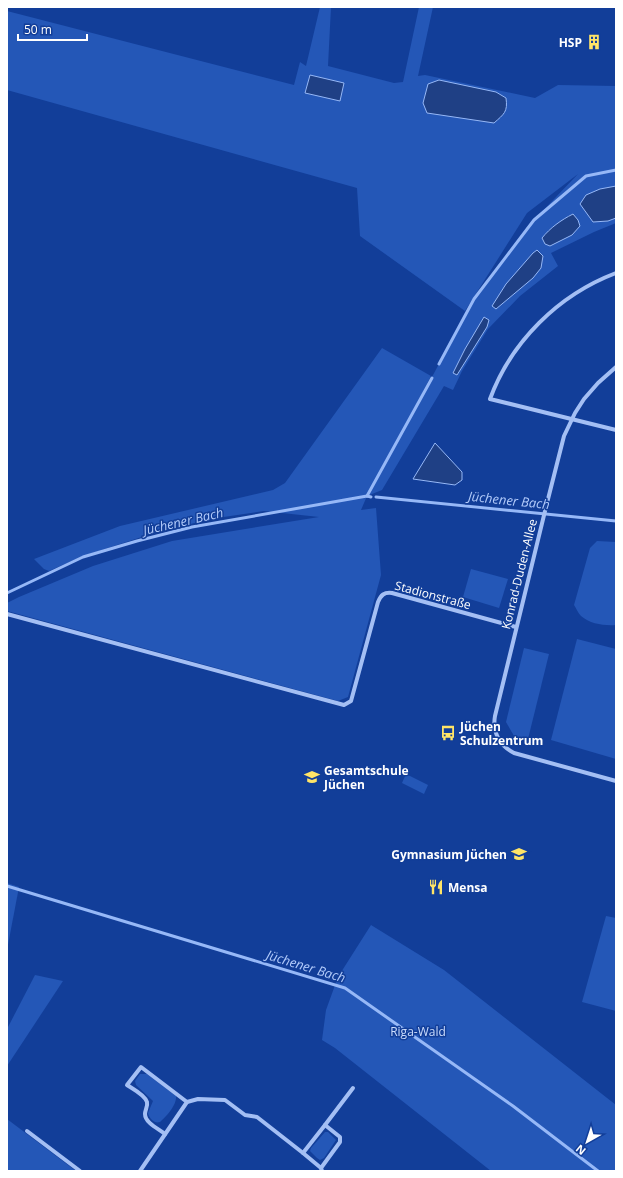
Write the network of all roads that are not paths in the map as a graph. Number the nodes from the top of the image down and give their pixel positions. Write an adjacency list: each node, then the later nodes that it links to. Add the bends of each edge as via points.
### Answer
1 (616, 273): 3 (street, via 577,293 545,317 509,360 496,382 490,399)
2 (616, 367): 3 (street, Konrad-Duden-Allee, via 591,390)
3 (572, 419): 4 (street); 6 (street, Konrad-Duden-Allee, via 563,441)
4 (616, 430)
5 (7, 614): 6 (street, Stadionstraße, via 341,704 351,701 378,602 384,594 392,593)
6 (516, 627): 7 (street, Konrad-Duden-Allee, via 495,716 497,736 506,748 519,755)
7 (616, 781)
8 (353, 1088): 10 (street)
9 (187, 1102): 12 (street); 12 (street, via 141,1067 127,1085 146,1100 146,1118); 13 (street, via 198,1099 225,1100 245,1116 257,1118)
10 (325, 1125): 13 (street); 14 (street, via 340,1137 340,1142)
11 (27, 1131): 15 (street)
12 (165, 1134): 16 (street)
13 (303, 1153): 14 (street)
14 (321, 1169)
15 (80, 1171)
16 (140, 1171)

